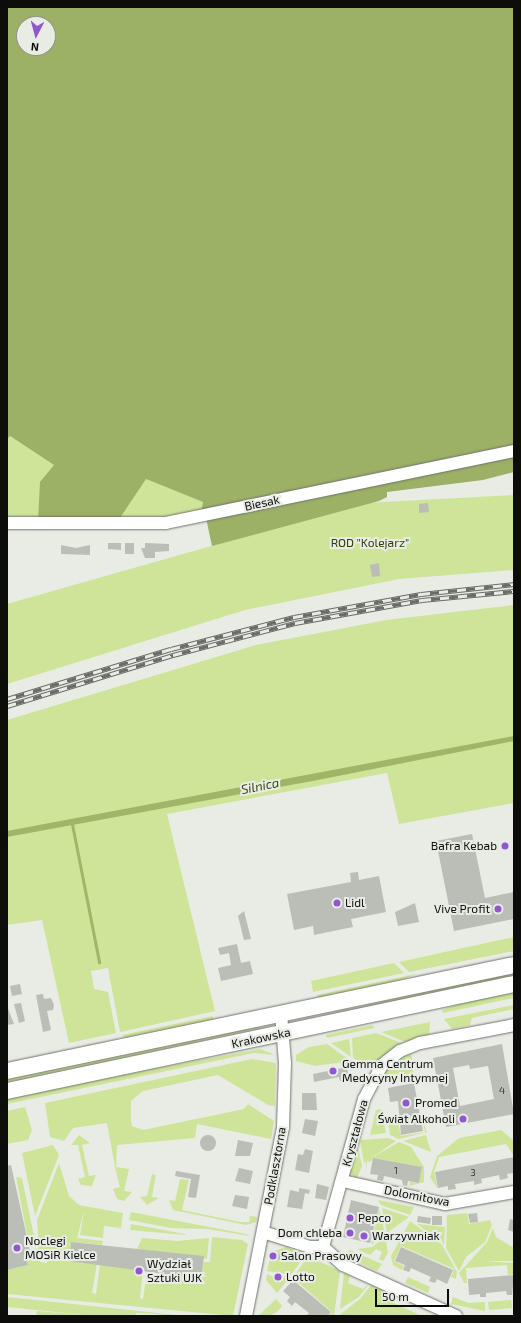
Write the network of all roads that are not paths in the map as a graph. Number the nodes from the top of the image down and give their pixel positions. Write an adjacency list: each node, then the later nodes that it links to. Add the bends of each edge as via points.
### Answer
1 (514, 451): 2 (street, Biesak, via 166,523)
2 (7, 524)
3 (514, 965): 5 (main road, Krakowska)
4 (514, 984): 7 (main road, Krakowska)
5 (281, 1013): 7 (street, Podklasztorna); 8 (main road, Krakowska)
6 (514, 1025): 10 (street, Kryształowa, via 420,1043 390,1058 374,1075 367,1090)
7 (282, 1034): 9 (main road, Krakowska); 12 (street, Podklasztorna, via 283,1127)
8 (7, 1071)
9 (7, 1091)
10 (343, 1181): 11 (street, Dolomitowa, via 445,1204); 13 (street, Kryształowa)
11 (514, 1192)
12 (262, 1232): 13 (street, via 310,1247); 14 (street, Podklasztorna)
13 (323, 1246): 15 (street, via 343,1265)
14 (246, 1316)
15 (456, 1316)

